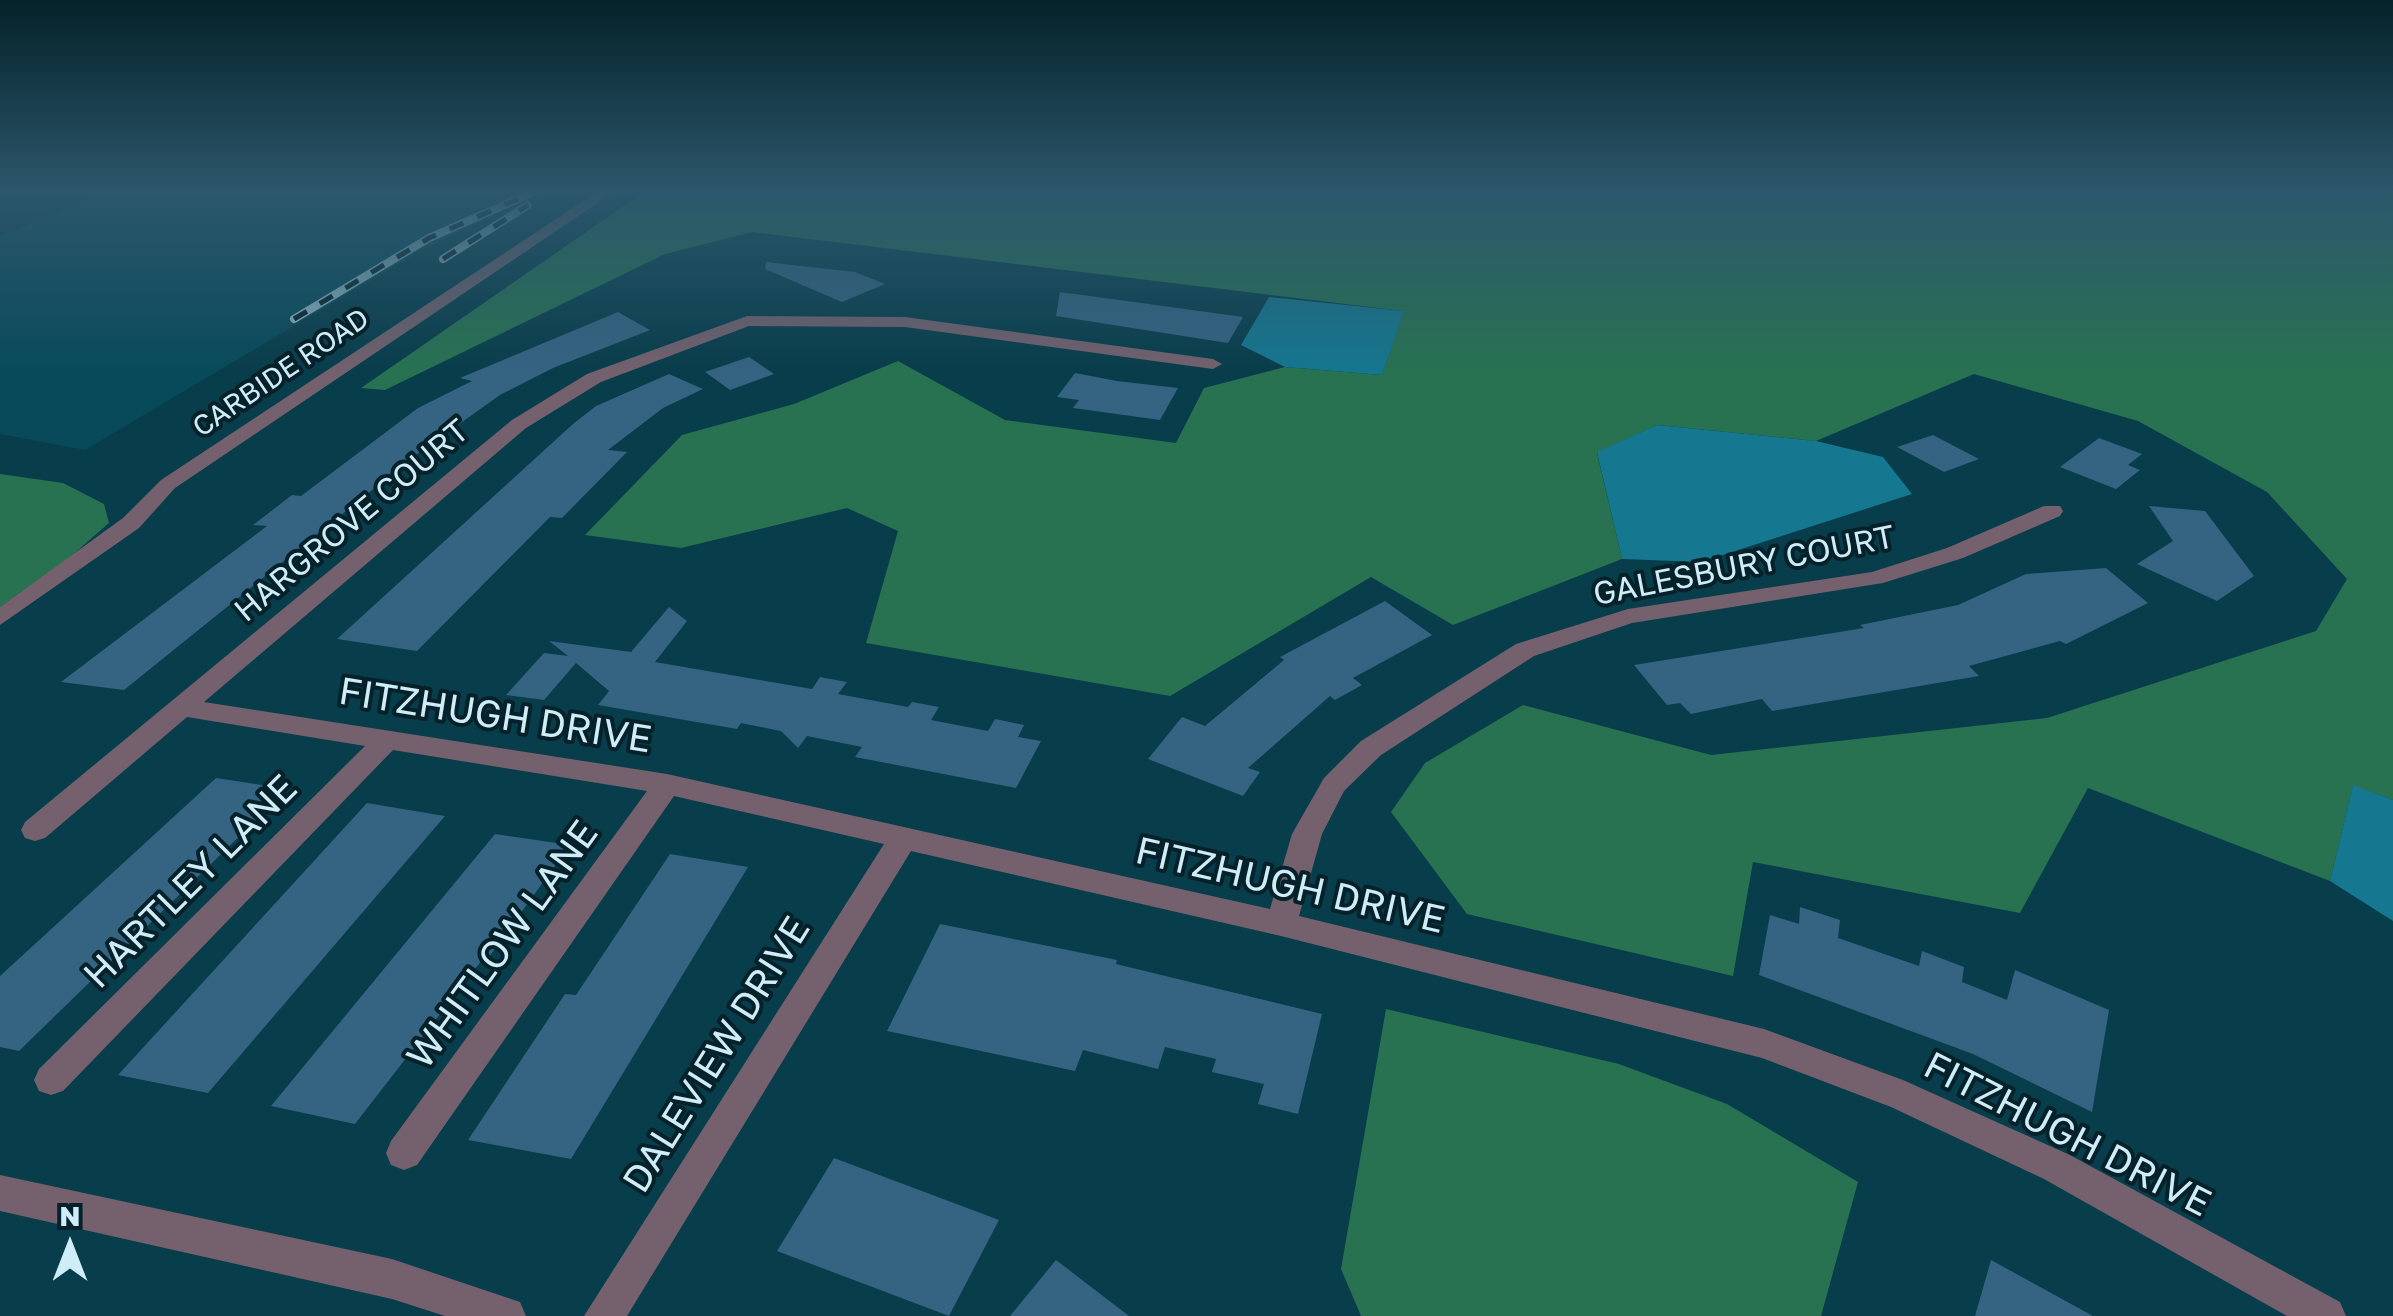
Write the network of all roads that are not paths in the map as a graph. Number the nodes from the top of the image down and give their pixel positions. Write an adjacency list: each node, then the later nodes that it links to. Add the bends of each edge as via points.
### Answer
1 (515, 253): 4 (street, CARBIDE ROAD, via 168,484 131,523)
2 (1213, 364): 5 (street, HARGROVE COURT, via 905,322 747,321 638,358 554,399)
3 (2052, 510): 10 (street, GALESBURY COURT, via 1888,575 1628,616 1526,650 1371,748 1334,786 1308,834)
4 (0, 618)
5 (180, 707): 6 (street, FITZHUGH DRIVE); 8 (street, HARGROVE COURT)
6 (388, 740): 7 (street, FITZHUGH DRIVE); 11 (street, HARTLEY LANE)
7 (667, 784): 9 (street, FITZHUGH DRIVE); 12 (street, WHITLOW LANE)
8 (35, 830)
9 (903, 839): 10 (street, FITZHUGH DRIVE); 16 (street, DALEVIEW DRIVE)
10 (1282, 924): 14 (street, FITZHUGH DRIVE, via 1764,1044 1903,1096 2057,1167)
11 (51, 1080)
12 (404, 1153)
13 (0, 1192): 15 (street, via 392,1280)
14 (2274, 1302): 17 (street, FITZHUGH DRIVE)
15 (506, 1316)
16 (604, 1316)
17 (2326, 1316)

